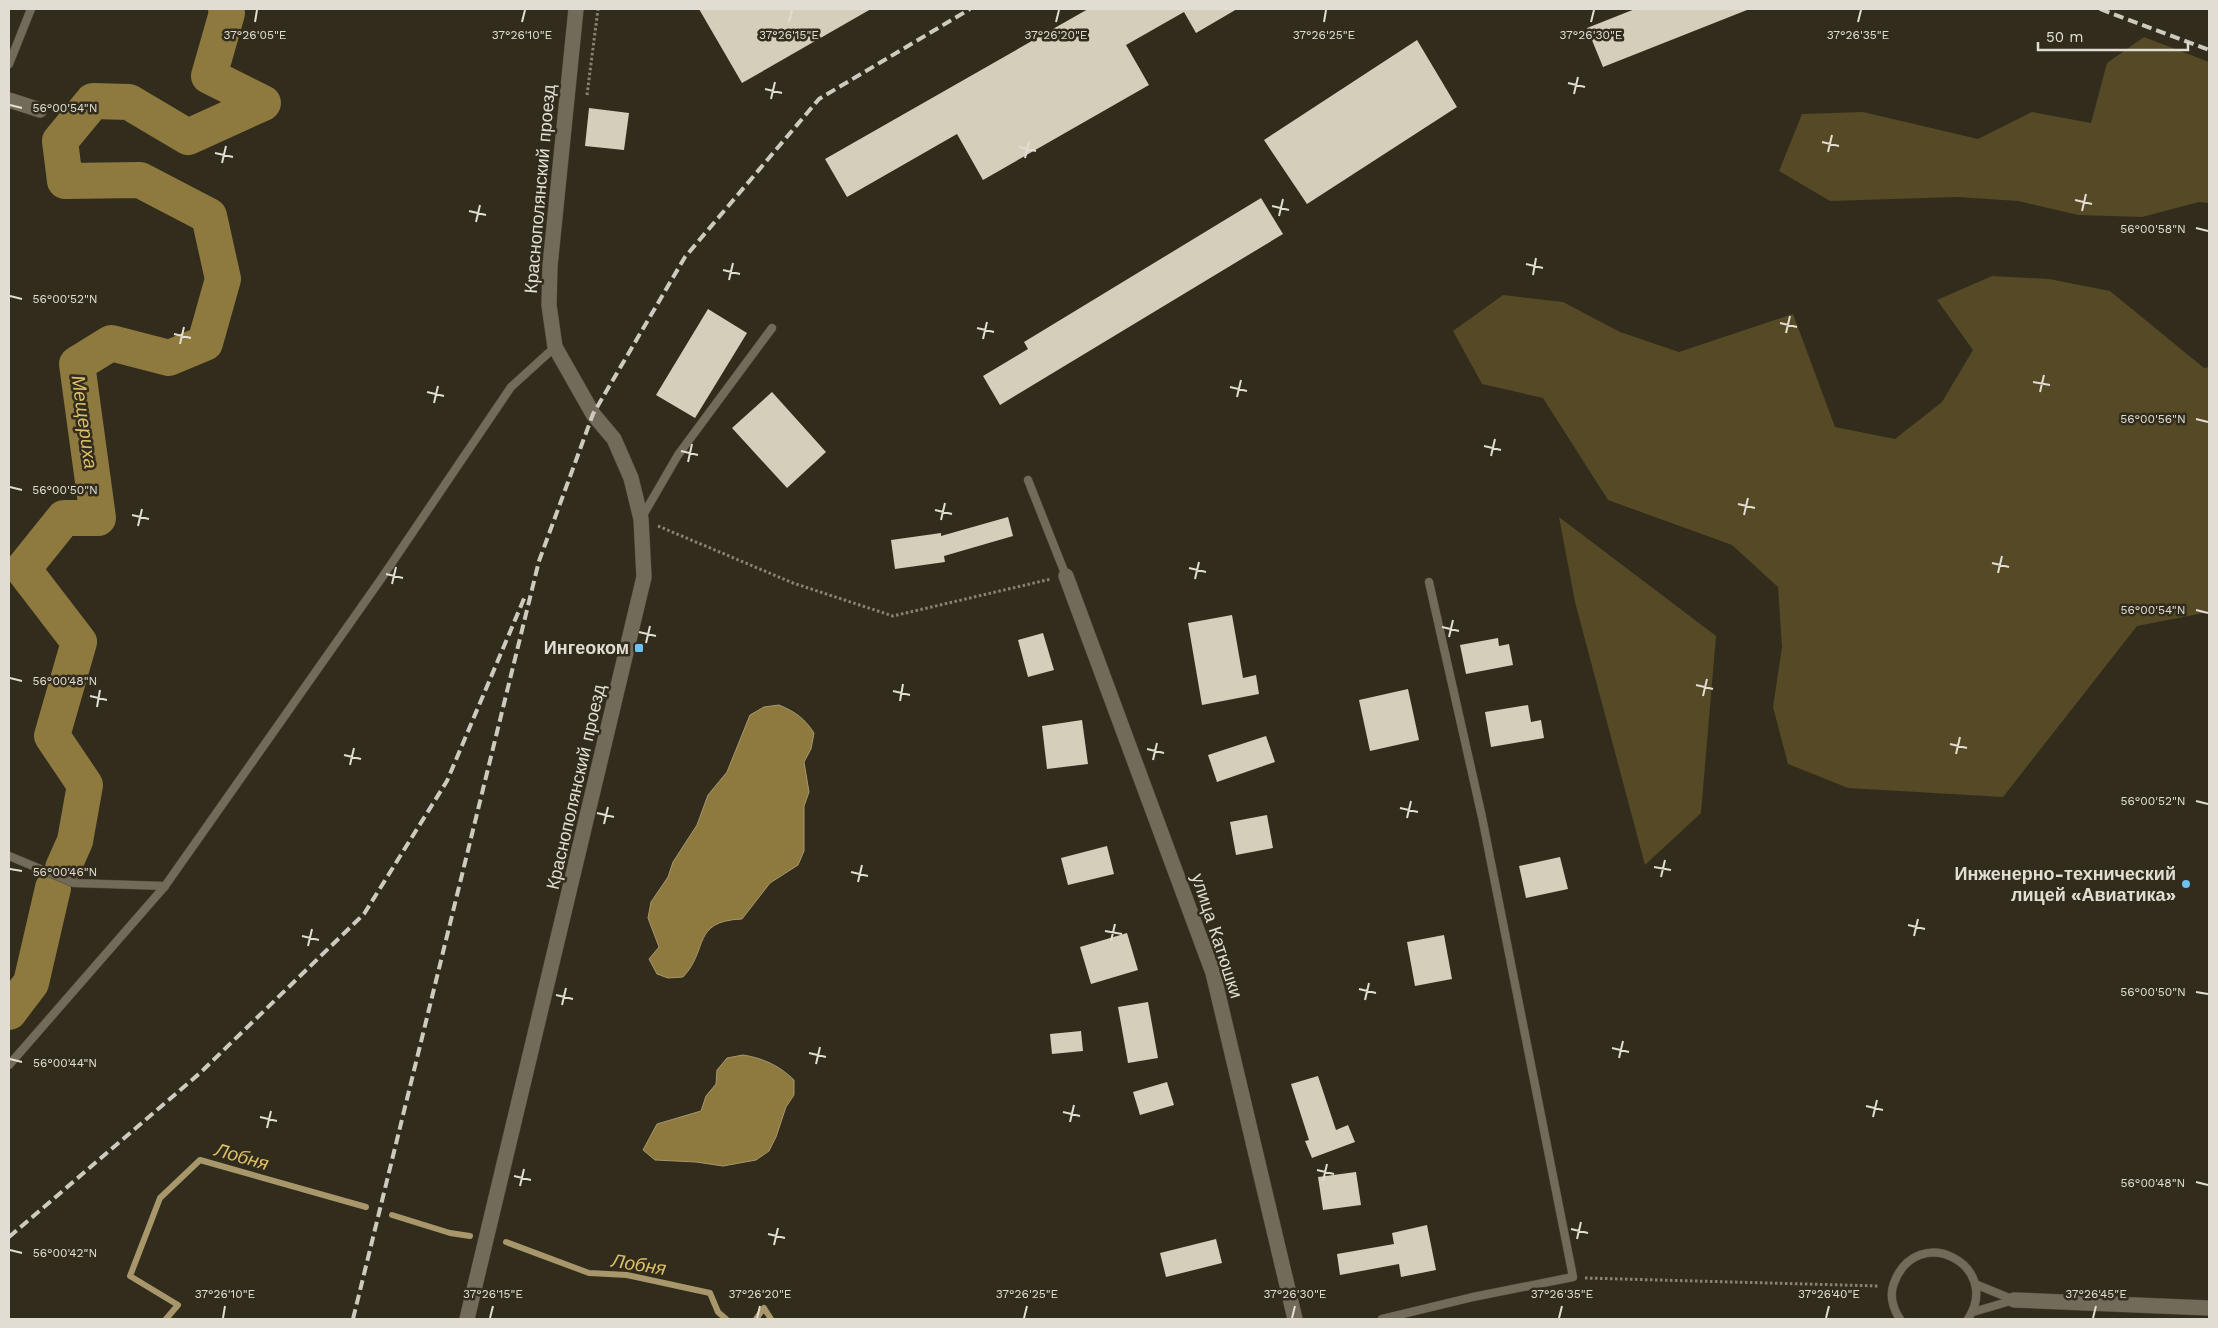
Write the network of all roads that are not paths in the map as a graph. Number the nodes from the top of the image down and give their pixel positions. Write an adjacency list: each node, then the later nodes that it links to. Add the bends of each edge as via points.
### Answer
1 (31, 9): 3 (lane)
2 (576, 9): 7 (main road, Краснополянский проезд, via 550,266 549,304)
3 (9, 64)
4 (9, 100): 5 (main road)
5 (40, 110)
6 (772, 328): 9 (lane, via 678,454)
7 (555, 346): 9 (main road, Краснополянский проезд, via 594,414 614,440 631,478); 13 (lane, via 510,387 381,579)
8 (1028, 480): 10 (lane)
9 (641, 519): 19 (main road, Краснополянский проезд, via 644,577)
10 (1066, 576): 20 (main road, улица Катюшки, via 1213,973)
11 (1429, 582): 21 (lane, via 1484,827 1573,1277)
12 (9, 856): 13 (lane, via 74,883)
13 (165, 886): 14 (lane)
14 (9, 1065)
15 (1976, 1284): 16 (lane); 18 (lane); 22 (lane, via 1960,1260 1933,1252 1918,1255 1906,1262 1892,1286 1892,1300)
16 (2014, 1300): 17 (main road); 18 (lane)
17 (2209, 1308)
18 (1974, 1312): 23 (lane)
19 (468, 1319)
20 (1295, 1319)
21 (1382, 1319)
22 (1900, 1319)
23 (1968, 1319)

